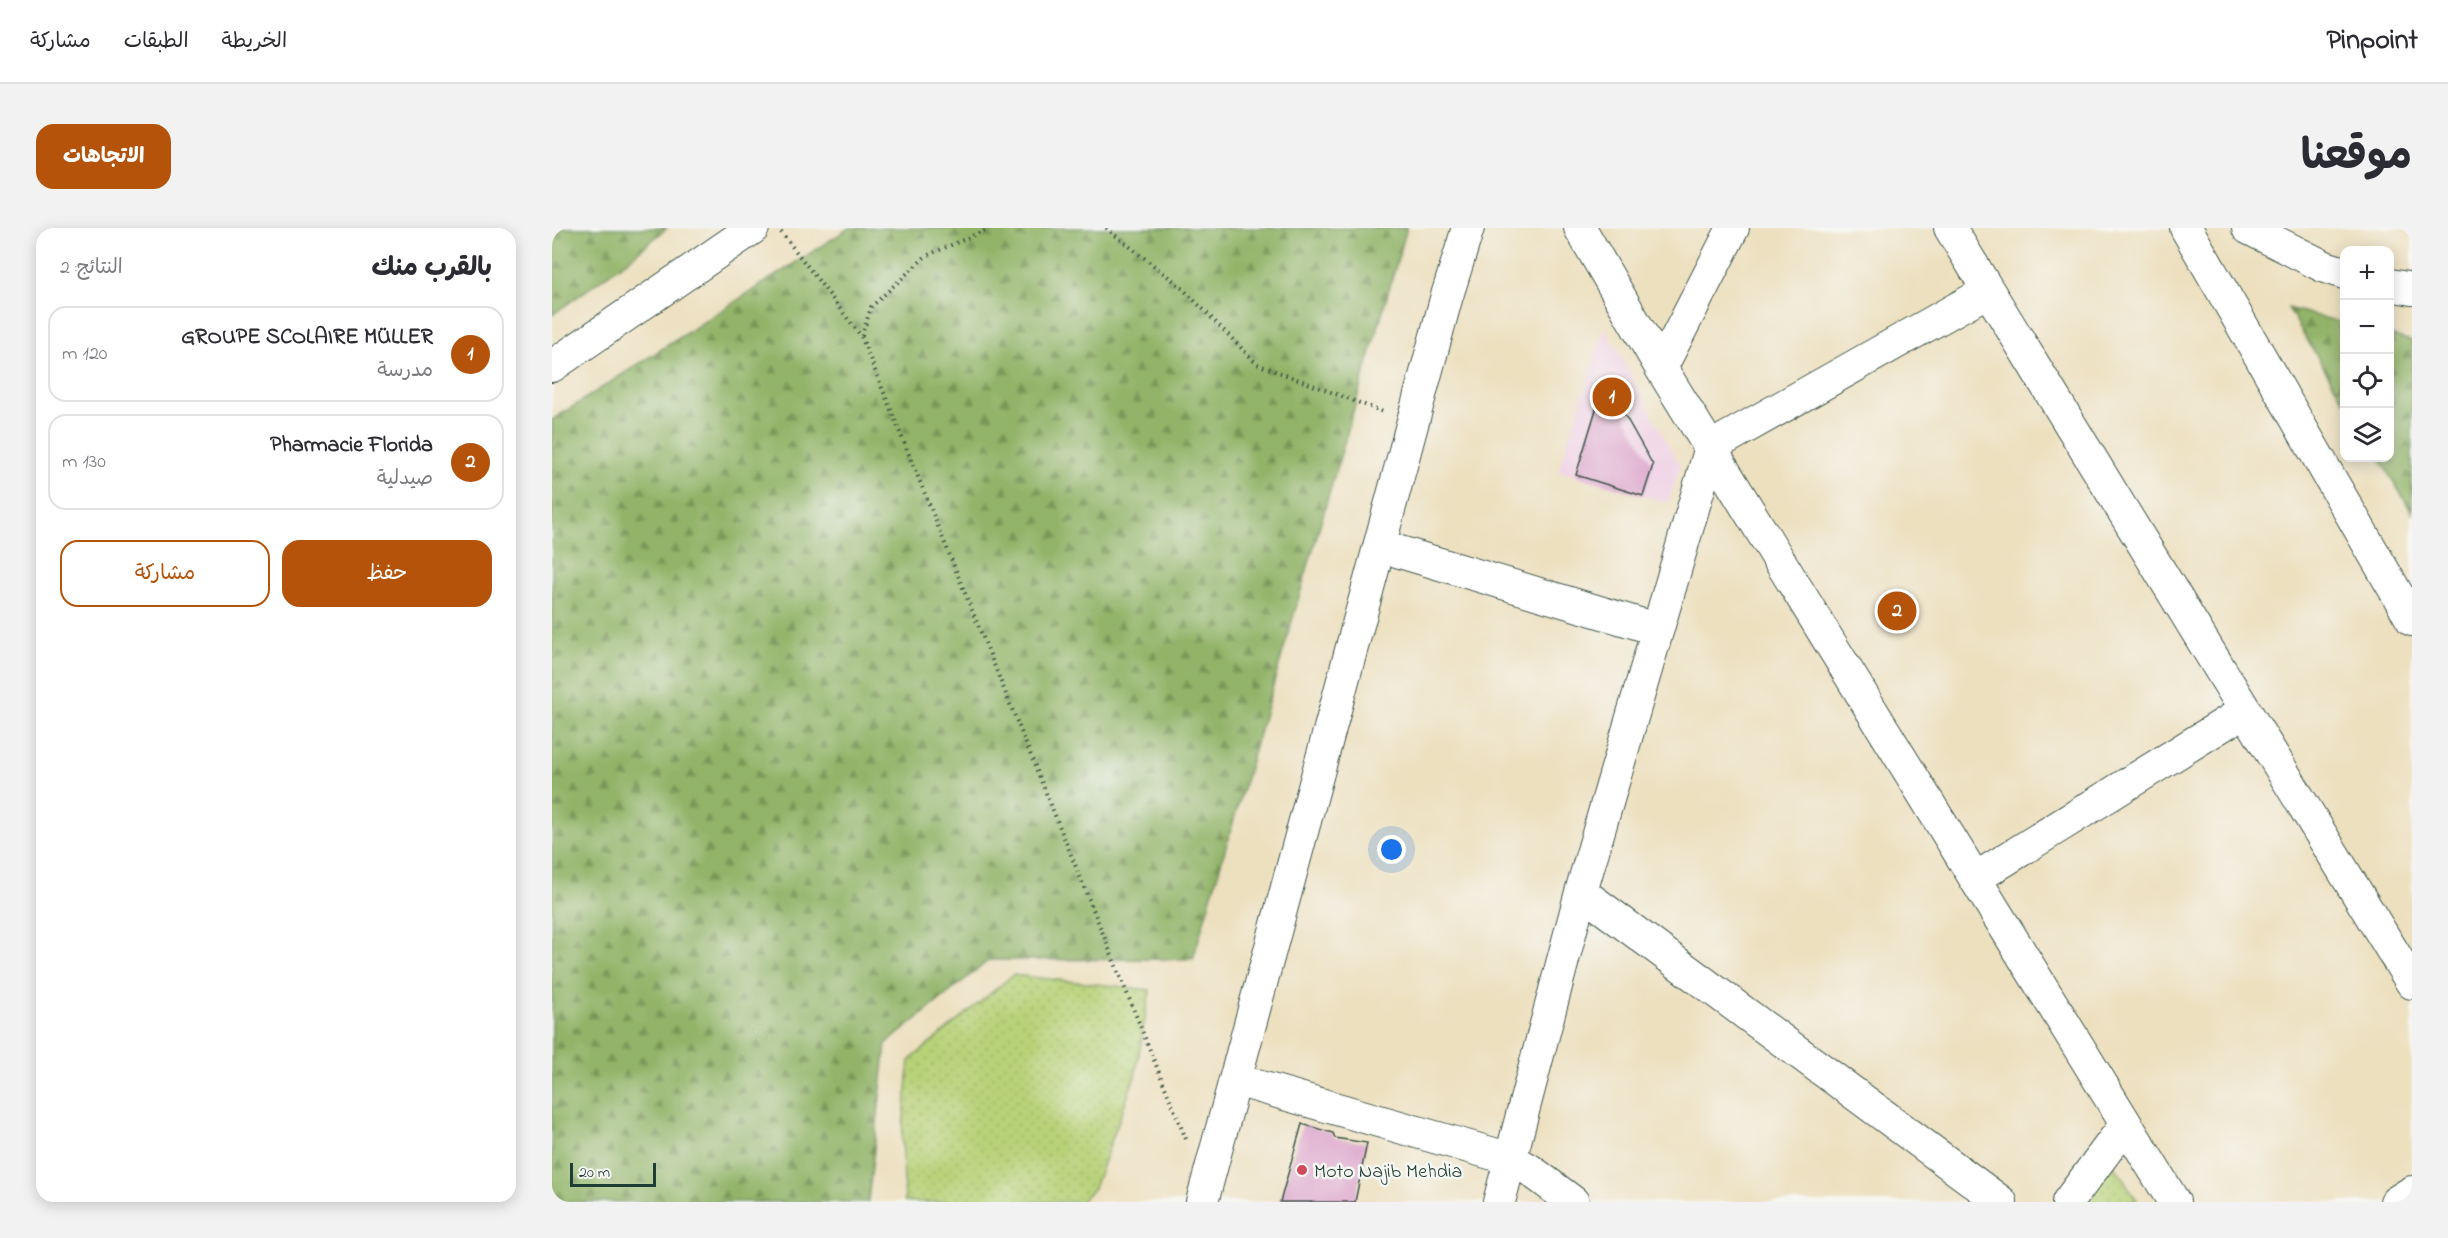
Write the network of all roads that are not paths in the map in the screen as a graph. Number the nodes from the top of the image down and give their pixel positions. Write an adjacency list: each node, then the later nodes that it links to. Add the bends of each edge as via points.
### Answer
1 (753, 228): 12 (street)
2 (1468, 228): 15 (street)
3 (1580, 228): 13 (street)
4 (1732, 228): 13 (street)
5 (1950, 228): 11 (street)
6 (2186, 228): 16 (street)
7 (2248, 228): 8 (street)
8 (2340, 272)
9 (2394, 286): 10 (street)
10 (2412, 289)
11 (1988, 291): 14 (street); 18 (street)
12 (552, 366)
13 (1661, 368): 14 (street)
14 (1711, 447): 17 (street); 19 (street)
15 (1380, 546): 17 (street); 22 (street)
16 (2412, 620)
17 (1656, 629): 20 (street)
18 (2245, 711): 19 (street); 21 (street)
19 (1976, 878): 23 (street)
20 (1581, 892): 24 (street); 29 (street)
21 (2412, 983)
22 (1236, 1080): 24 (street); 26 (street)
23 (2126, 1124): 30 (street); 31 (street)
24 (1511, 1159): 27 (street); 28 (street)
25 (2412, 1192): 32 (street)
26 (1202, 1202)
27 (1499, 1202)
28 (1573, 1202)
29 (2001, 1202)
30 (2068, 1202)
31 (2174, 1202)
32 (2396, 1202)

